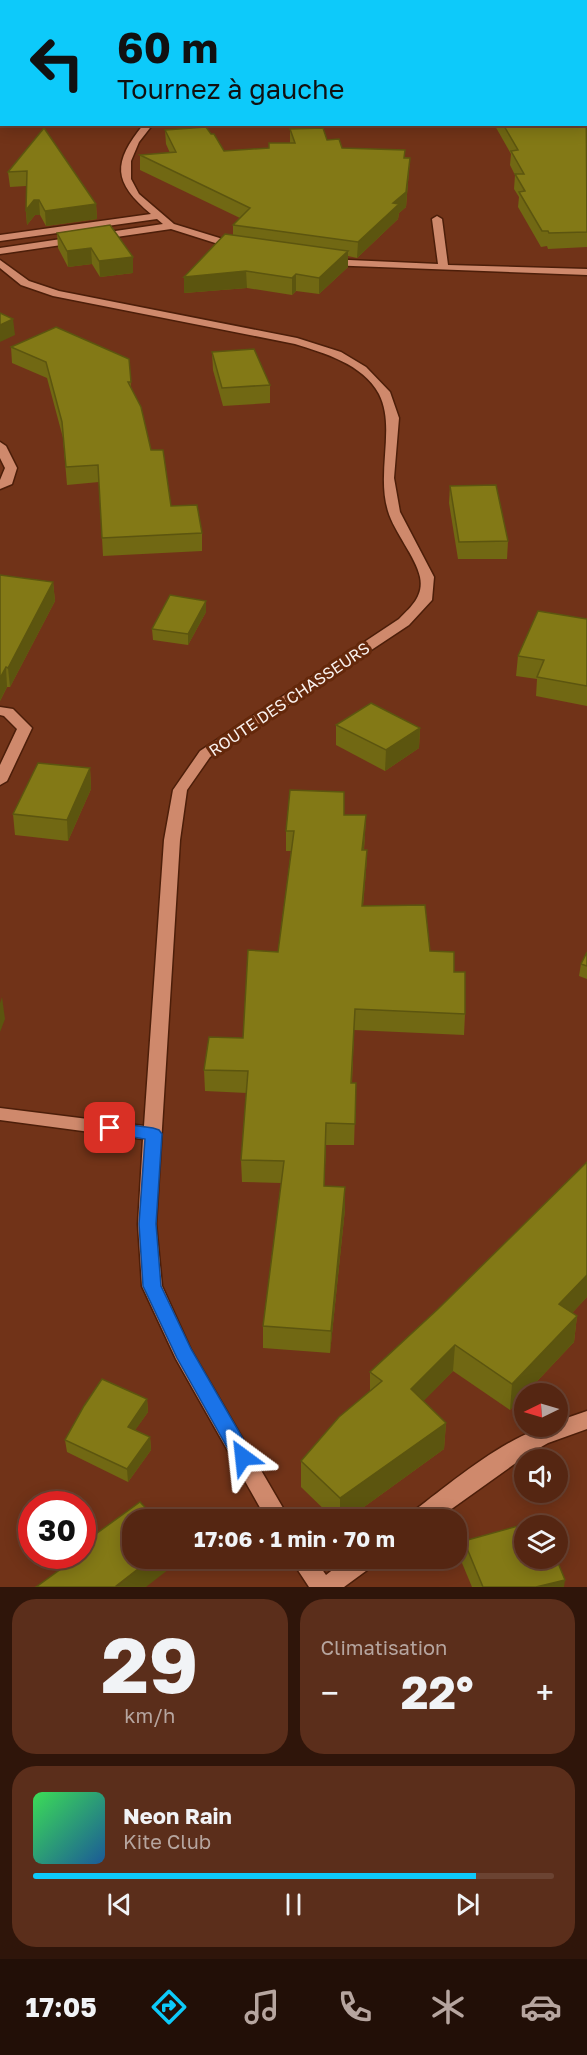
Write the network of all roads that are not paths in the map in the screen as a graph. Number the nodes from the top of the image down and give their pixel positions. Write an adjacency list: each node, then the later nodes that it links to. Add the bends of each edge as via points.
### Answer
1 (147, 126): 2 (street, via 126,161 126,178 135,196)
2 (160, 216): 4 (street); 5 (street)
3 (437, 219): 10 (street)
4 (171, 226): 6 (street); 7 (street)
5 (0, 238)
6 (245, 248)
7 (0, 251)
8 (315, 260): 10 (street)
9 (0, 263): 17 (street, ROUTE DES CHASSEURS, via 25,283 57,294 297,341 338,354 362,369 384,392 393,418 388,478 394,512 427,578 425,600 404,622 205,754 180,790 172,840)
10 (443, 267): 11 (street)
11 (587, 272)
12 (0, 446): 13 (street, via 11,468 8,481)
13 (0, 485)
14 (0, 711): 15 (street, via 8,712 25,728)
15 (0, 781)
16 (0, 1114): 17 (street)
17 (153, 1134): 19 (street, ROUTE DES CHASSEURS, via 147,1224 152,1286 183,1353)
18 (587, 1420): 20 (street, via 564,1426 512,1452)
19 (273, 1509)
20 (433, 1509)
21 (309, 1569): 23 (street)
22 (351, 1569): 24 (street)
23 (322, 1587)
24 (327, 1587)

